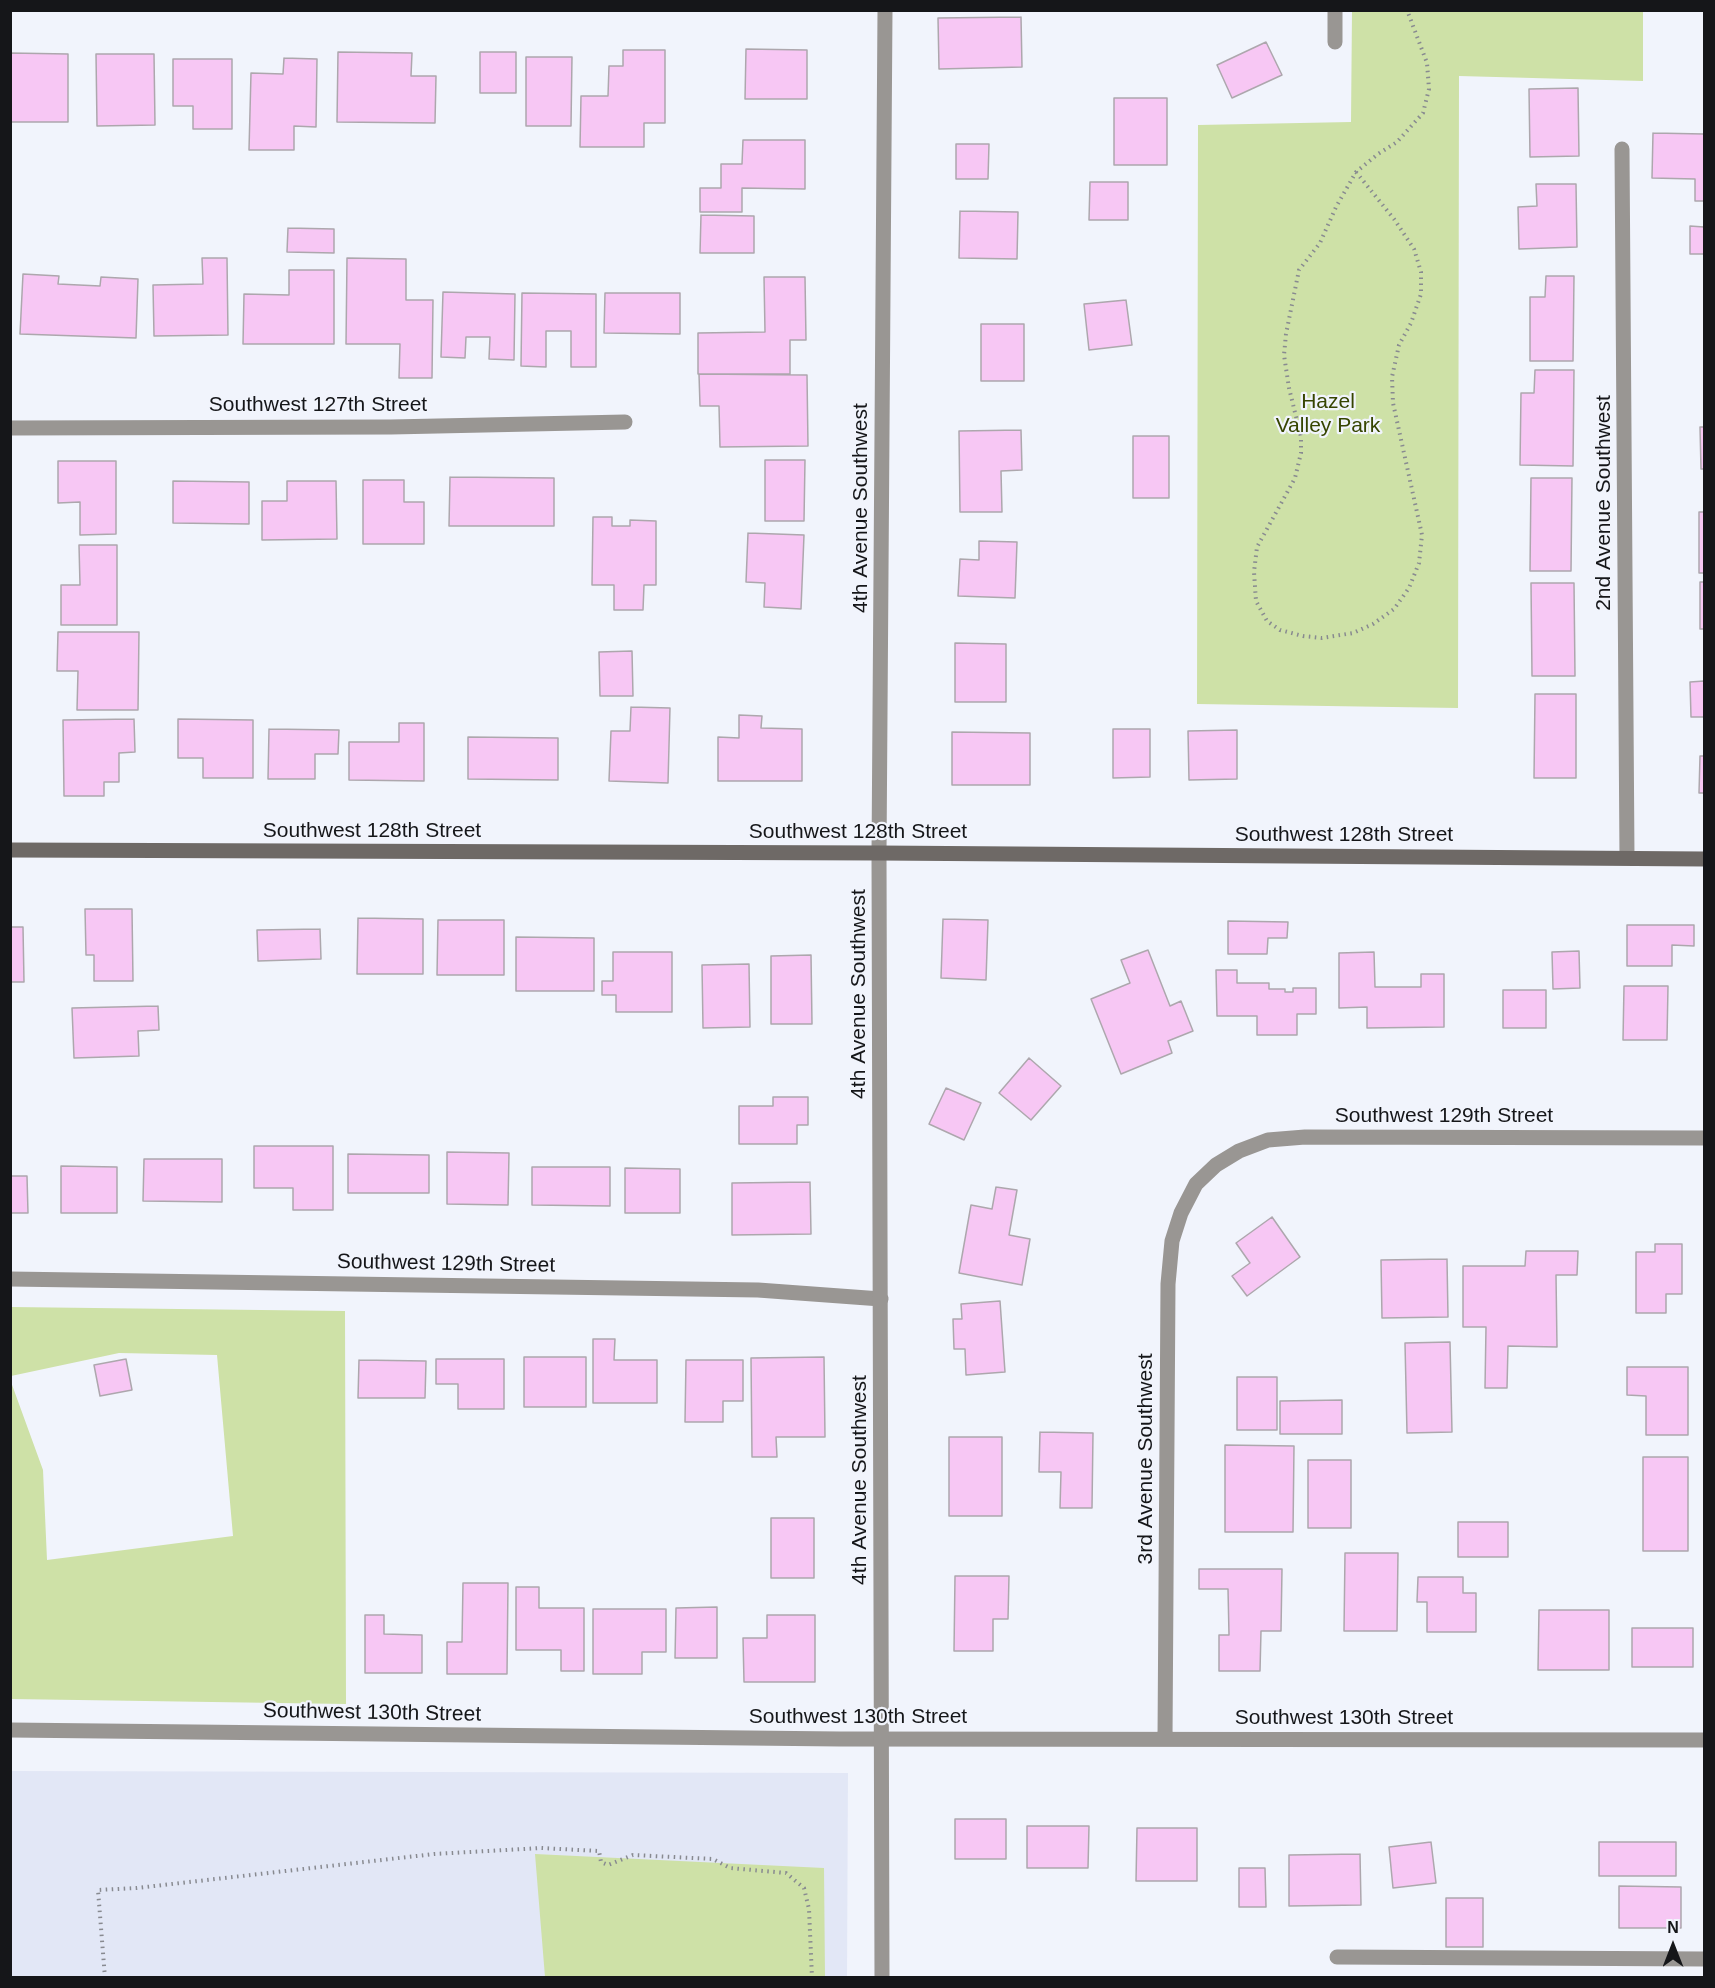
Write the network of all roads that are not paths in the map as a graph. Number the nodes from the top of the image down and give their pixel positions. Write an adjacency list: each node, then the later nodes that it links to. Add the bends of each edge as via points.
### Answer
1 (885, 10): 8 (street, 4th Avenue Southwest)
2 (1335, 10): 3 (street)
3 (1335, 42)
4 (1622, 148): 9 (street, 2nd Avenue Southwest)
5 (625, 422): 6 (street, Southwest 127th Street)
6 (10, 428)
7 (10, 850): 8 (main road, Southwest 128th Street)
8 (879, 853): 9 (main road, Southwest 128th Street); 14 (street, 4th Avenue Southwest)
9 (1627, 857): 10 (main road, Southwest 128th Street)
10 (1704, 859)
11 (1704, 1138): 12 (street, Southwest 129th Street, via 1268,1140 1216,1165)
12 (1196, 1184): 17 (street, 3rd Avenue Southwest, via 1172,1241 1168,1284)
13 (10, 1279): 14 (street, Southwest 129th Street, via 747,1290)
14 (881, 1299): 16 (street, 4th Avenue Southwest)
15 (10, 1730): 16 (street, Southwest 130th Street)
16 (882, 1739): 17 (street, Southwest 130th Street); 21 (street, 4th Avenue Southwest)
17 (1165, 1739): 18 (street, Southwest 130th Street)
18 (1704, 1740)
19 (1337, 1957): 20 (street)
20 (1704, 1959)
21 (882, 1977)

